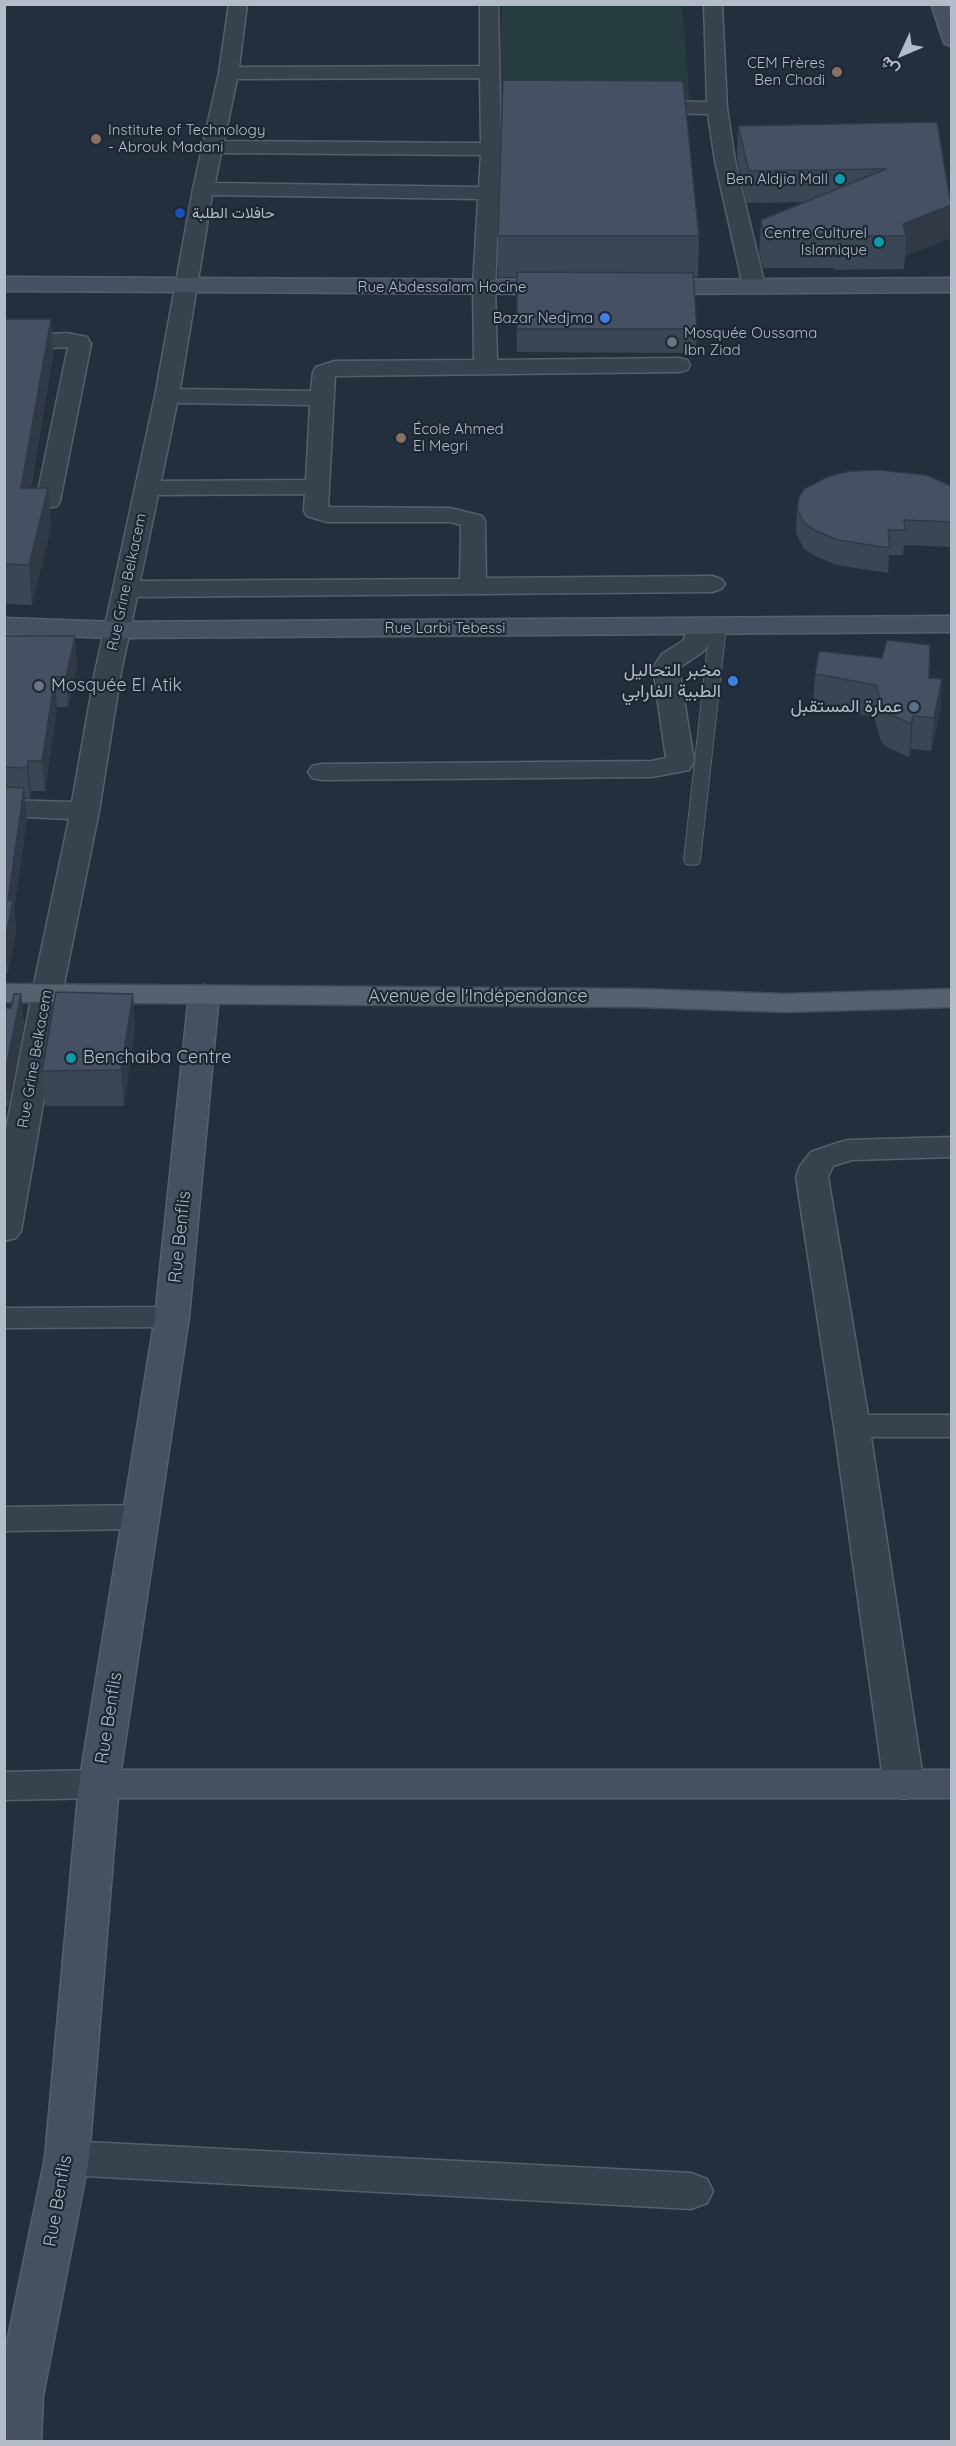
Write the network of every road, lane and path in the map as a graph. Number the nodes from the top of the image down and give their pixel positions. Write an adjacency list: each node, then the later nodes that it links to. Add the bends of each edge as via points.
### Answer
1 (238, 4): 7 (street, Rue Grine Belkacem)
2 (489, 4): 6 (street)
3 (713, 4): 11 (street)
4 (940, 4): 5 (street)
5 (951, 39)
6 (489, 72): 7 (street); 8 (street)
7 (229, 73): 12 (street, Rue Grine Belkacem)
8 (490, 105): 9 (street); 13 (street)
9 (514, 105)
10 (621, 107): 11 (street)
11 (717, 108): 18 (street)
12 (213, 147): 13 (street); 14 (street, Rue Grine Belkacem)
13 (491, 149): 15 (street)
14 (203, 189): 15 (street); 19 (street, Rue Grine Belkacem)
15 (489, 193): 20 (street)
16 (4, 284): 19 (street, Rue Abdessalam Hocine)
17 (951, 285): 18 (street)
18 (754, 286): 22 (street)
19 (188, 287): 20 (street, Rue Abdessalam Hocine); 26 (street, Rue Grine Belkacem)
20 (484, 287): 21 (street, Rue Abdessalam Hocine); 25 (street)
21 (585, 287)
22 (629, 287)
23 (4, 344): 30 (street, via 68,340 80,344)
24 (679, 365): 25 (street)
25 (486, 366): 27 (street, via 331,368 324,374)
26 (167, 396): 27 (street); 29 (street, Rue Grine Belkacem)
27 (324, 398): 28 (street)
28 (316, 487): 29 (street); 32 (street, via 315,509 324,515 450,515 473,521)
29 (147, 488): 33 (street, Rue Grine Belkacem)
30 (48, 501)
31 (712, 584): 32 (street)
32 (473, 586): 33 (street)
33 (126, 589): 38 (street, Rue Grine Belkacem)
34 (885, 624): 35 (street, Rue Larbi Tebessi); 37 (street, Rue Larbi Tebessi); 39 (street, Rue Larbi Tebessi)
35 (951, 624)
36 (4, 626): 38 (street, Rue Larbi Tebessi)
37 (709, 626): 38 (street, Rue Larbi Tebessi); 40 (street, via 695,645 671,660 666,668 679,764 652,769); 43 (lane)
38 (117, 630): 42 (street, Rue Grine Belkacem)
39 (951, 638)
40 (322, 772)
41 (4, 808): 42 (street)
42 (85, 811): 45 (street, Rue Grine Belkacem)
43 (692, 860)
44 (4, 993): 45 (main road, Avenue de l'Indépendance)
45 (47, 994): 46 (main road, Avenue de l'Indépendance); 49 (street, Rue Grine Belkacem)
46 (204, 994): 47 (main road, Avenue de l'Indépendance, via 786,1003); 50 (street, Rue Benflis)
47 (951, 998)
48 (951, 1147): 52 (street, via 848,1150 829,1155 816,1166 812,1177)
49 (4, 1231)
50 (172, 1317): 51 (street); 54 (street, Rue Benflis)
51 (4, 1318)
52 (852, 1426): 53 (street); 59 (street)
53 (951, 1426)
54 (141, 1517): 55 (street); 56 (street, Rue Benflis)
55 (4, 1519)
56 (99, 1784): 58 (street); 59 (street); 60 (street, Rue Benflis)
57 (951, 1784): 59 (street)
58 (4, 1786)
59 (892, 1786)
60 (67, 2158): 61 (street); 62 (street, Rue Benflis)
61 (690, 2191)
62 (12, 2396): 63 (street, Rue Benflis)
63 (17, 2442)

